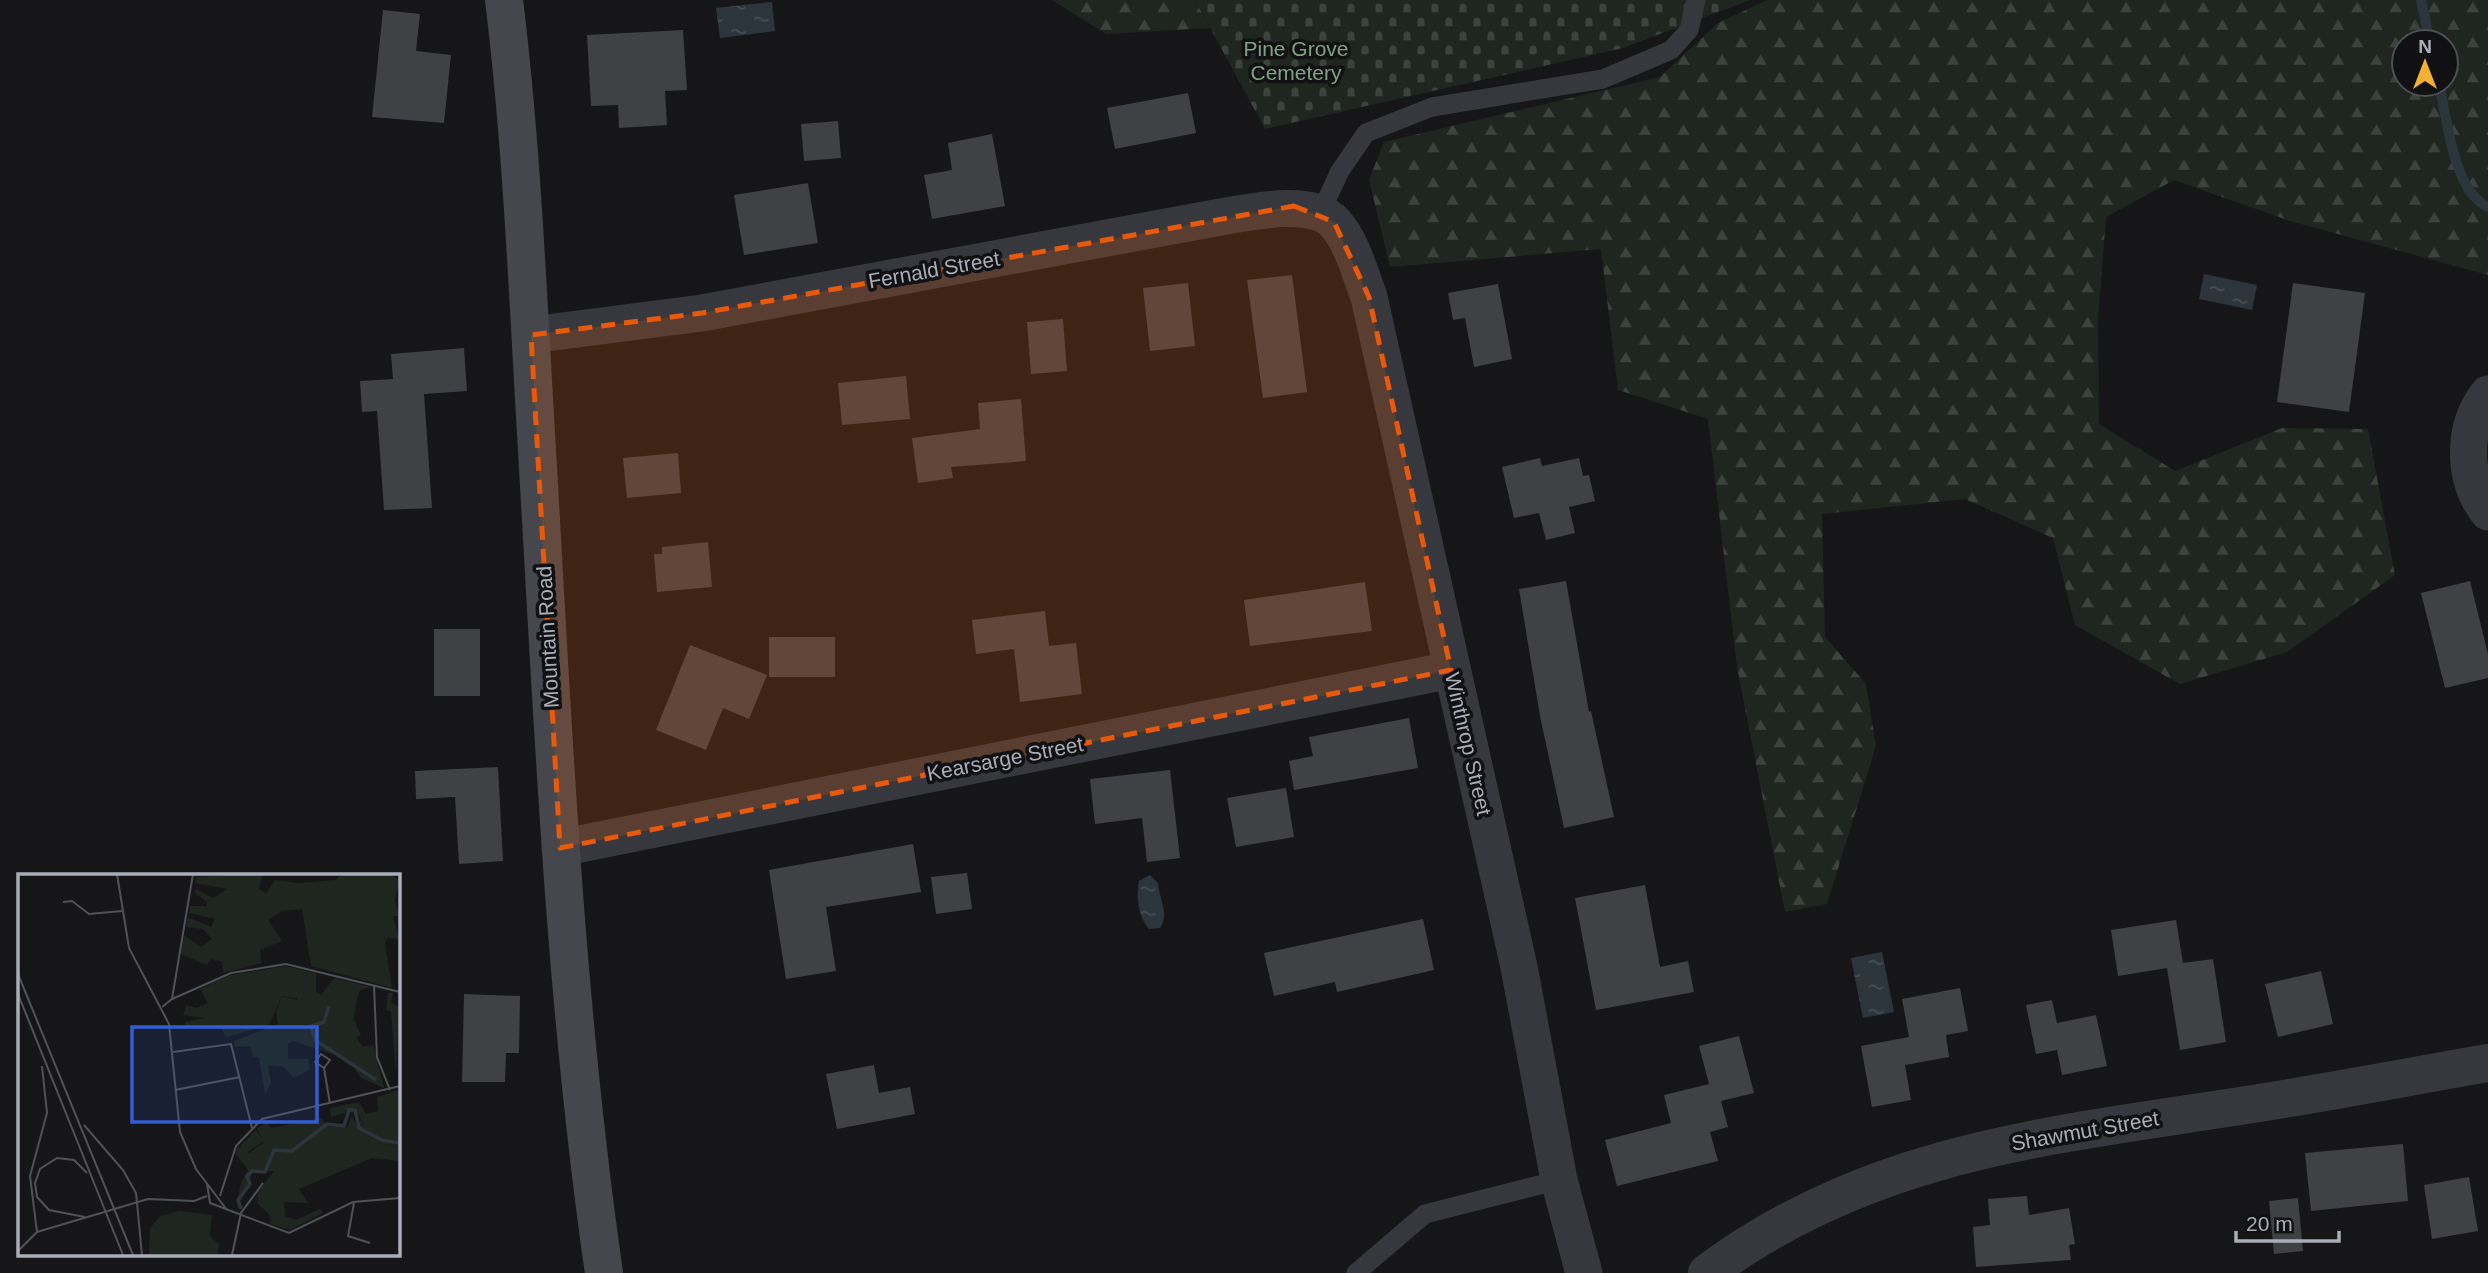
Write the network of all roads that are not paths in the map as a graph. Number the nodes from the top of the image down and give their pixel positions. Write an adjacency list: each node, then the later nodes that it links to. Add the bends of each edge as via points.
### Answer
1 (504, 0): 4 (main road, Mountain Road)
2 (1696, 0): 3 (lane, via 1689,30 1671,50 1603,79 1432,107 1366,133 1340,171)
3 (1326, 219): 4 (street, Fernald Street, via 1294,206 702,313); 7 (street, Winthrop Street, via 1355,258 1368,297)
4 (531, 335): 8 (main road, Mountain Road)
5 (2488, 394): 6 (street, via 2476,415 2468,453 2475,489)
6 (2488, 512)
7 (1451, 670): 8 (street, Kearsarge Street); 10 (street, Winthrop Street, via 1519,967)
8 (560, 848): 11 (main road, Mountain Road, via 584,1134)
9 (2488, 1063): 14 (street, Shawmut Street, via 1967,1153 1890,1175 1816,1205 1746,1244)
10 (1559, 1180): 12 (lane, via 1425,1214); 13 (street, Winthrop Street)
11 (604, 1273)
12 (1356, 1273)
13 (1584, 1273)
14 (1707, 1273)

